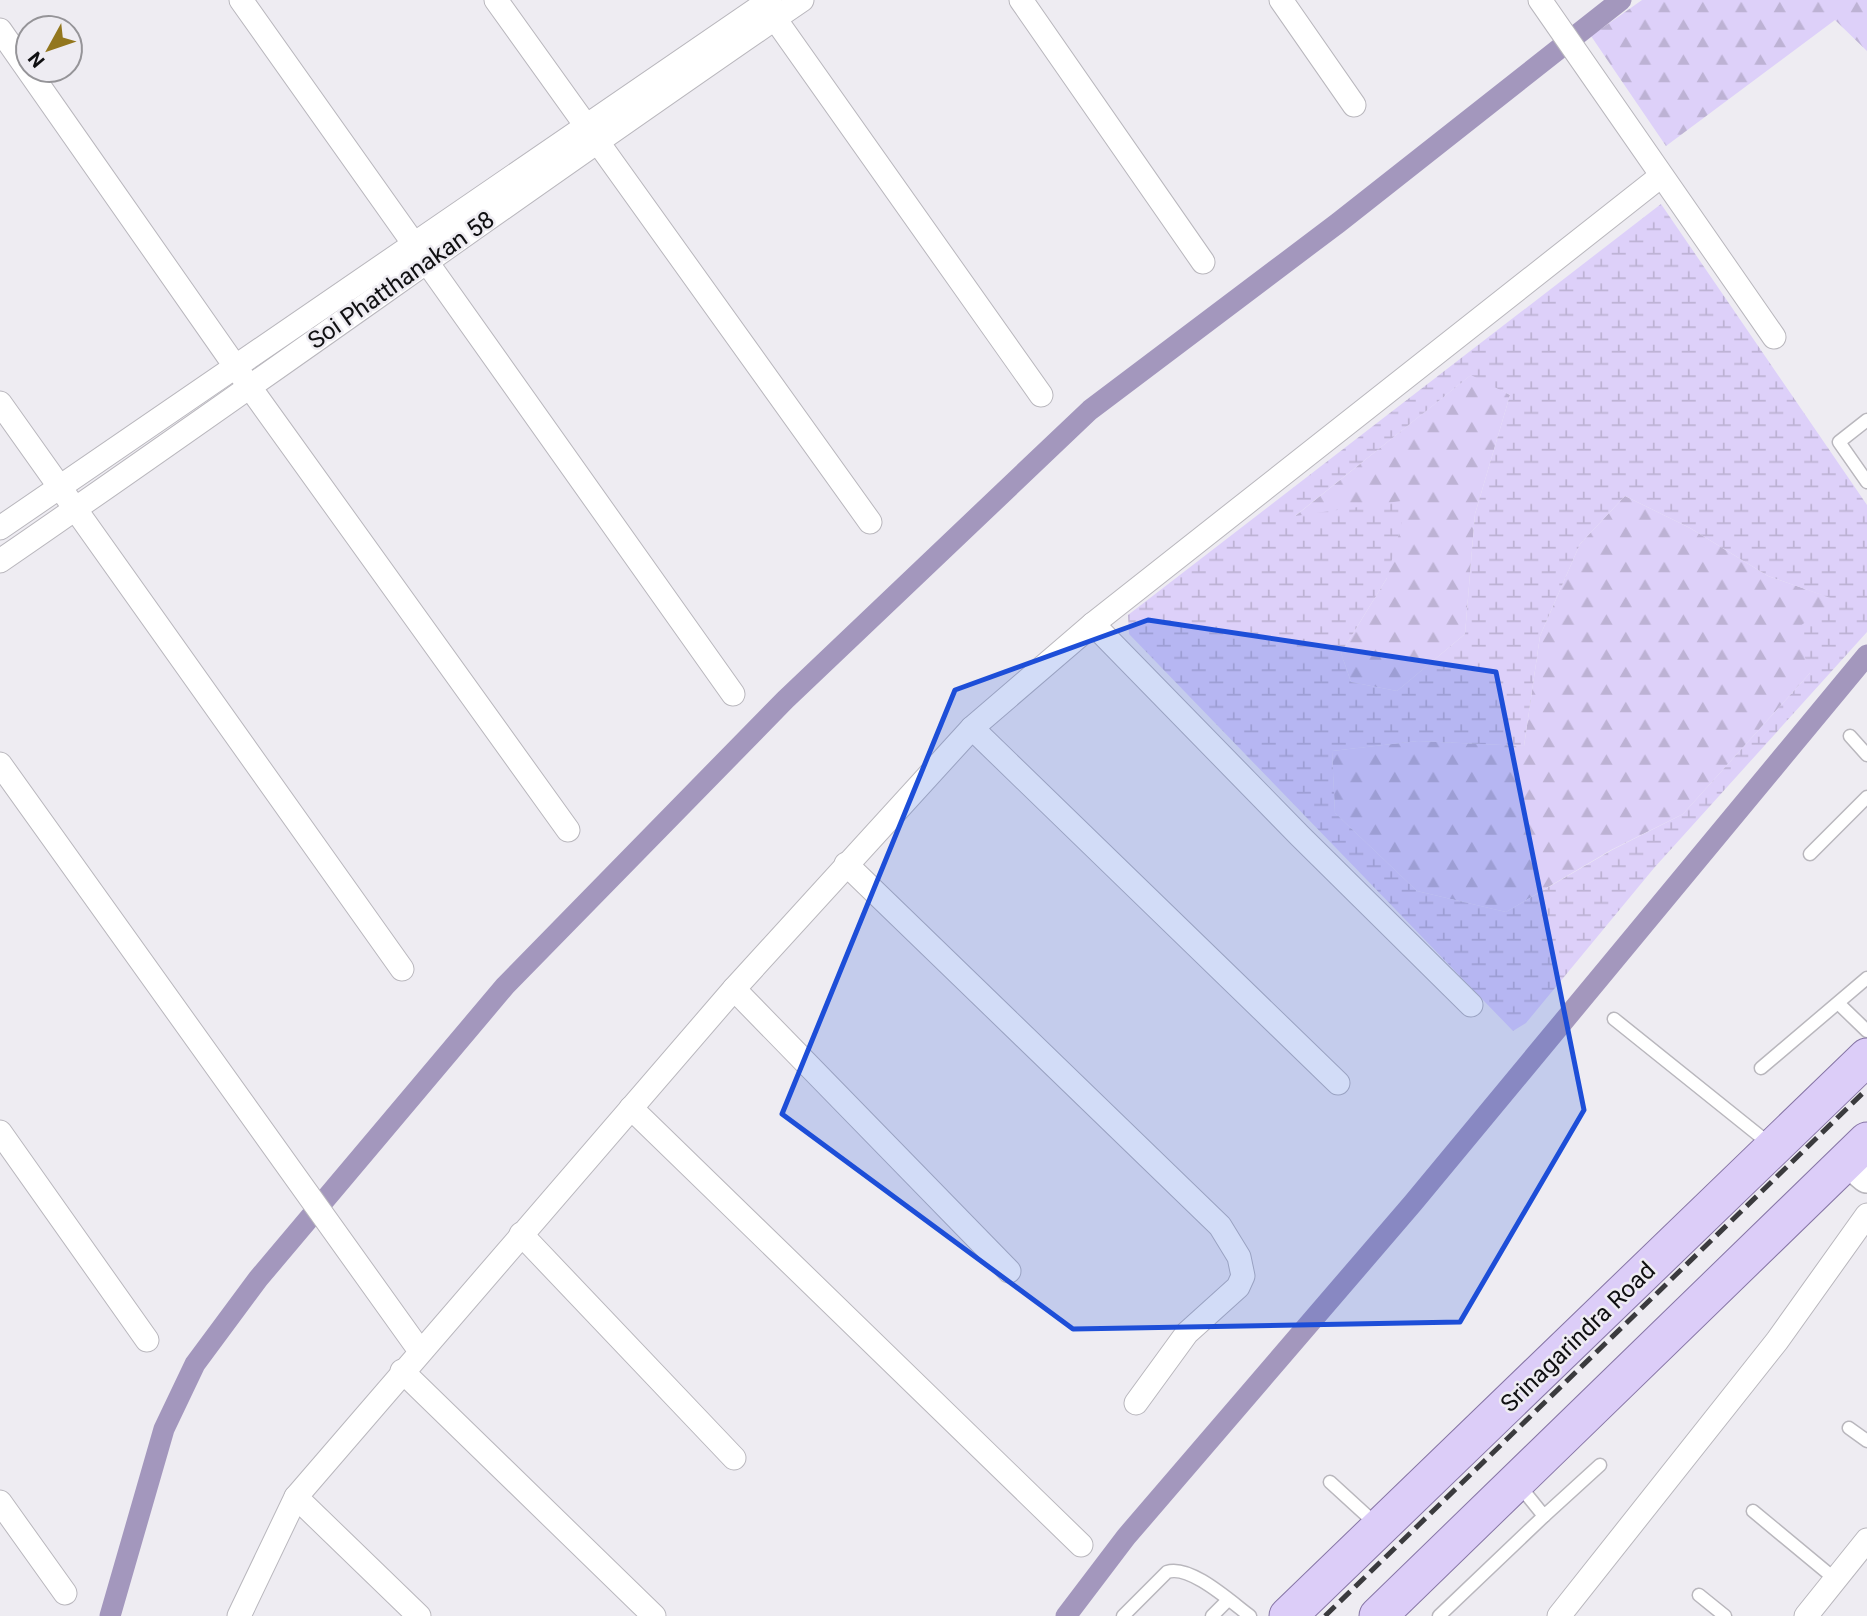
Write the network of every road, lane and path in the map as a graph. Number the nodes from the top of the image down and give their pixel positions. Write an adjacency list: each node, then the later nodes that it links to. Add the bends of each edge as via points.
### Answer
1 (241, 0): 12 (street)
2 (496, 0): 10 (street)
3 (802, 0): 7 (street, Soi Phatthanakan 58)
4 (1021, 0): 13 (street)
5 (1281, 0): 9 (street)
6 (1540, 0): 11 (street)
7 (768, 6): 10 (street, Soi Phatthanakan 58); 18 (street)
8 (0, 30): 16 (street)
9 (1354, 105)
10 (589, 134): 12 (street, Soi Phatthanakan 58); 14 (street, Soi Phatthanakan 58); 24 (street)
11 (1661, 176): 15 (street); 27 (street)
12 (412, 244): 14 (street); 16 (street, Soi Phatthanakan 58)
13 (1203, 262)
14 (426, 265): 17 (street, Soi Phatthanakan 58); 28 (street)
15 (1774, 337)
16 (234, 365): 17 (street); 22 (street, Soi Phatthanakan 58)
17 (248, 386): 23 (street, Soi Phatthanakan 58); 34 (street)
18 (1041, 395)
19 (0, 402): 22 (street)
20 (1867, 420): 21 (lane, via 1839,442)
21 (1867, 482)
22 (60, 485): 23 (street); 25 (street, Soi Phatthanakan 58)
23 (77, 508): 26 (street, Soi Phatthanakan 58); 37 (street)
24 (870, 522)
25 (0, 528)
26 (0, 561)
27 (1093, 624): 29 (street); 41 (street)
28 (733, 694)
29 (972, 728): 36 (street); 46 (street)
30 (1850, 736): 31 (lane)
31 (1867, 755)
32 (0, 764): 55 (street)
33 (1867, 797): 35 (lane)
34 (568, 830)
35 (1810, 854)
36 (846, 864): 39 (street); 57 (street, via 1220,1226 1240,1257 1243,1276 1238,1287 1187,1333)
37 (402, 970)
38 (1867, 978): 40 (lane)
39 (734, 989): 47 (street); 53 (street)
40 (1839, 1004): 43 (lane); 45 (lane)
41 (1471, 1005)
42 (1614, 1019): 49 (lane)
43 (1867, 1031)
44 (1867, 1057): 49 (main road, Srinagarindra Road)
45 (1761, 1068)
46 (1338, 1083)
47 (631, 1108): 52 (street); 70 (street)
48 (0, 1132): 54 (street)
49 (1774, 1148): 68 (main road, Srinagarindra Road)
50 (1861, 1159): 63 (main road)
51 (1867, 1214): 84 (street, via 1777,1341)
52 (521, 1234): 55 (street); 60 (street)
53 (1009, 1270)
54 (147, 1340)
55 (420, 1350): 56 (street)
56 (402, 1371): 64 (street); 77 (street)
57 (1136, 1403)
58 (1849, 1428): 59 (lane)
59 (1867, 1441)
60 (734, 1458)
61 (1600, 1465): 67 (lane)
62 (1330, 1482): 68 (lane)
63 (1517, 1482): 67 (lane); 82 (main road)
64 (296, 1497): 75 (street); 76 (street)
65 (0, 1502): 72 (street)
66 (1753, 1511): 71 (lane)
67 (1545, 1516): 83 (lane)
68 (1380, 1528): 81 (main road, Srinagarindra Road)
69 (1867, 1540): 71 (street)
70 (1081, 1545)
71 (1835, 1579): 86 (street)
72 (65, 1593)
73 (1699, 1595): 85 (lane)
74 (1228, 1600): 78 (lane, via 1191,1574 1175,1569); 79 (lane); 80 (lane)
75 (239, 1616)
76 (419, 1616)
77 (654, 1616)
78 (1123, 1616)
79 (1212, 1616)
80 (1250, 1616)
81 (1288, 1616)
82 (1378, 1616)
83 (1439, 1616)
84 (1559, 1616)
85 (1725, 1616)
86 (1806, 1616)

